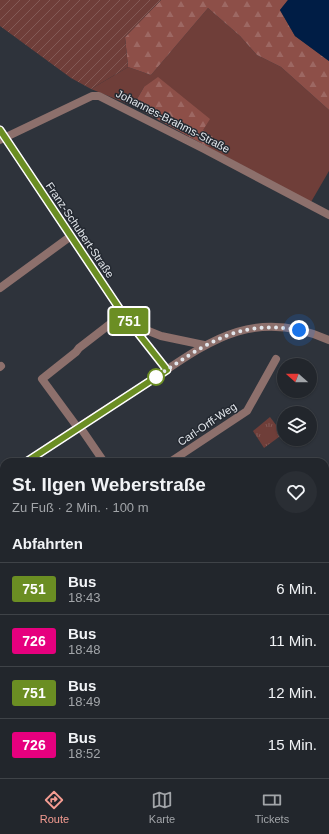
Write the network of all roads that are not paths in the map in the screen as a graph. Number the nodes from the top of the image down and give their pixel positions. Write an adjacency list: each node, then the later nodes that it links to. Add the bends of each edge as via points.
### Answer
1 (0, 130): 2 (street, Franz-Schubert-Straße)
2 (2, 139): 3 (street, Johannes-Brahms-Straße, via 88,98 99,96 204,148); 4 (street, Franz-Schubert-Straße)
3 (329, 216)
4 (70, 236): 5 (street); 6 (street, Franz-Schubert-Straße)
5 (0, 288)
6 (123, 314): 8 (street, Franz-Schubert-Straße, via 146,330 161,336); 10 (street, Franz-Schubert-Straße); 11 (street, via 42,379)
7 (329, 340): 8 (street, via 299,330 263,328 234,333)
8 (204, 345): 10 (street)
9 (276, 359): 14 (street, Carl-Orff-Weg, via 247,411)
10 (167, 370): 11 (street)
11 (79, 427): 12 (street); 13 (street)
12 (32, 458)
13 (101, 458)
14 (176, 458)

